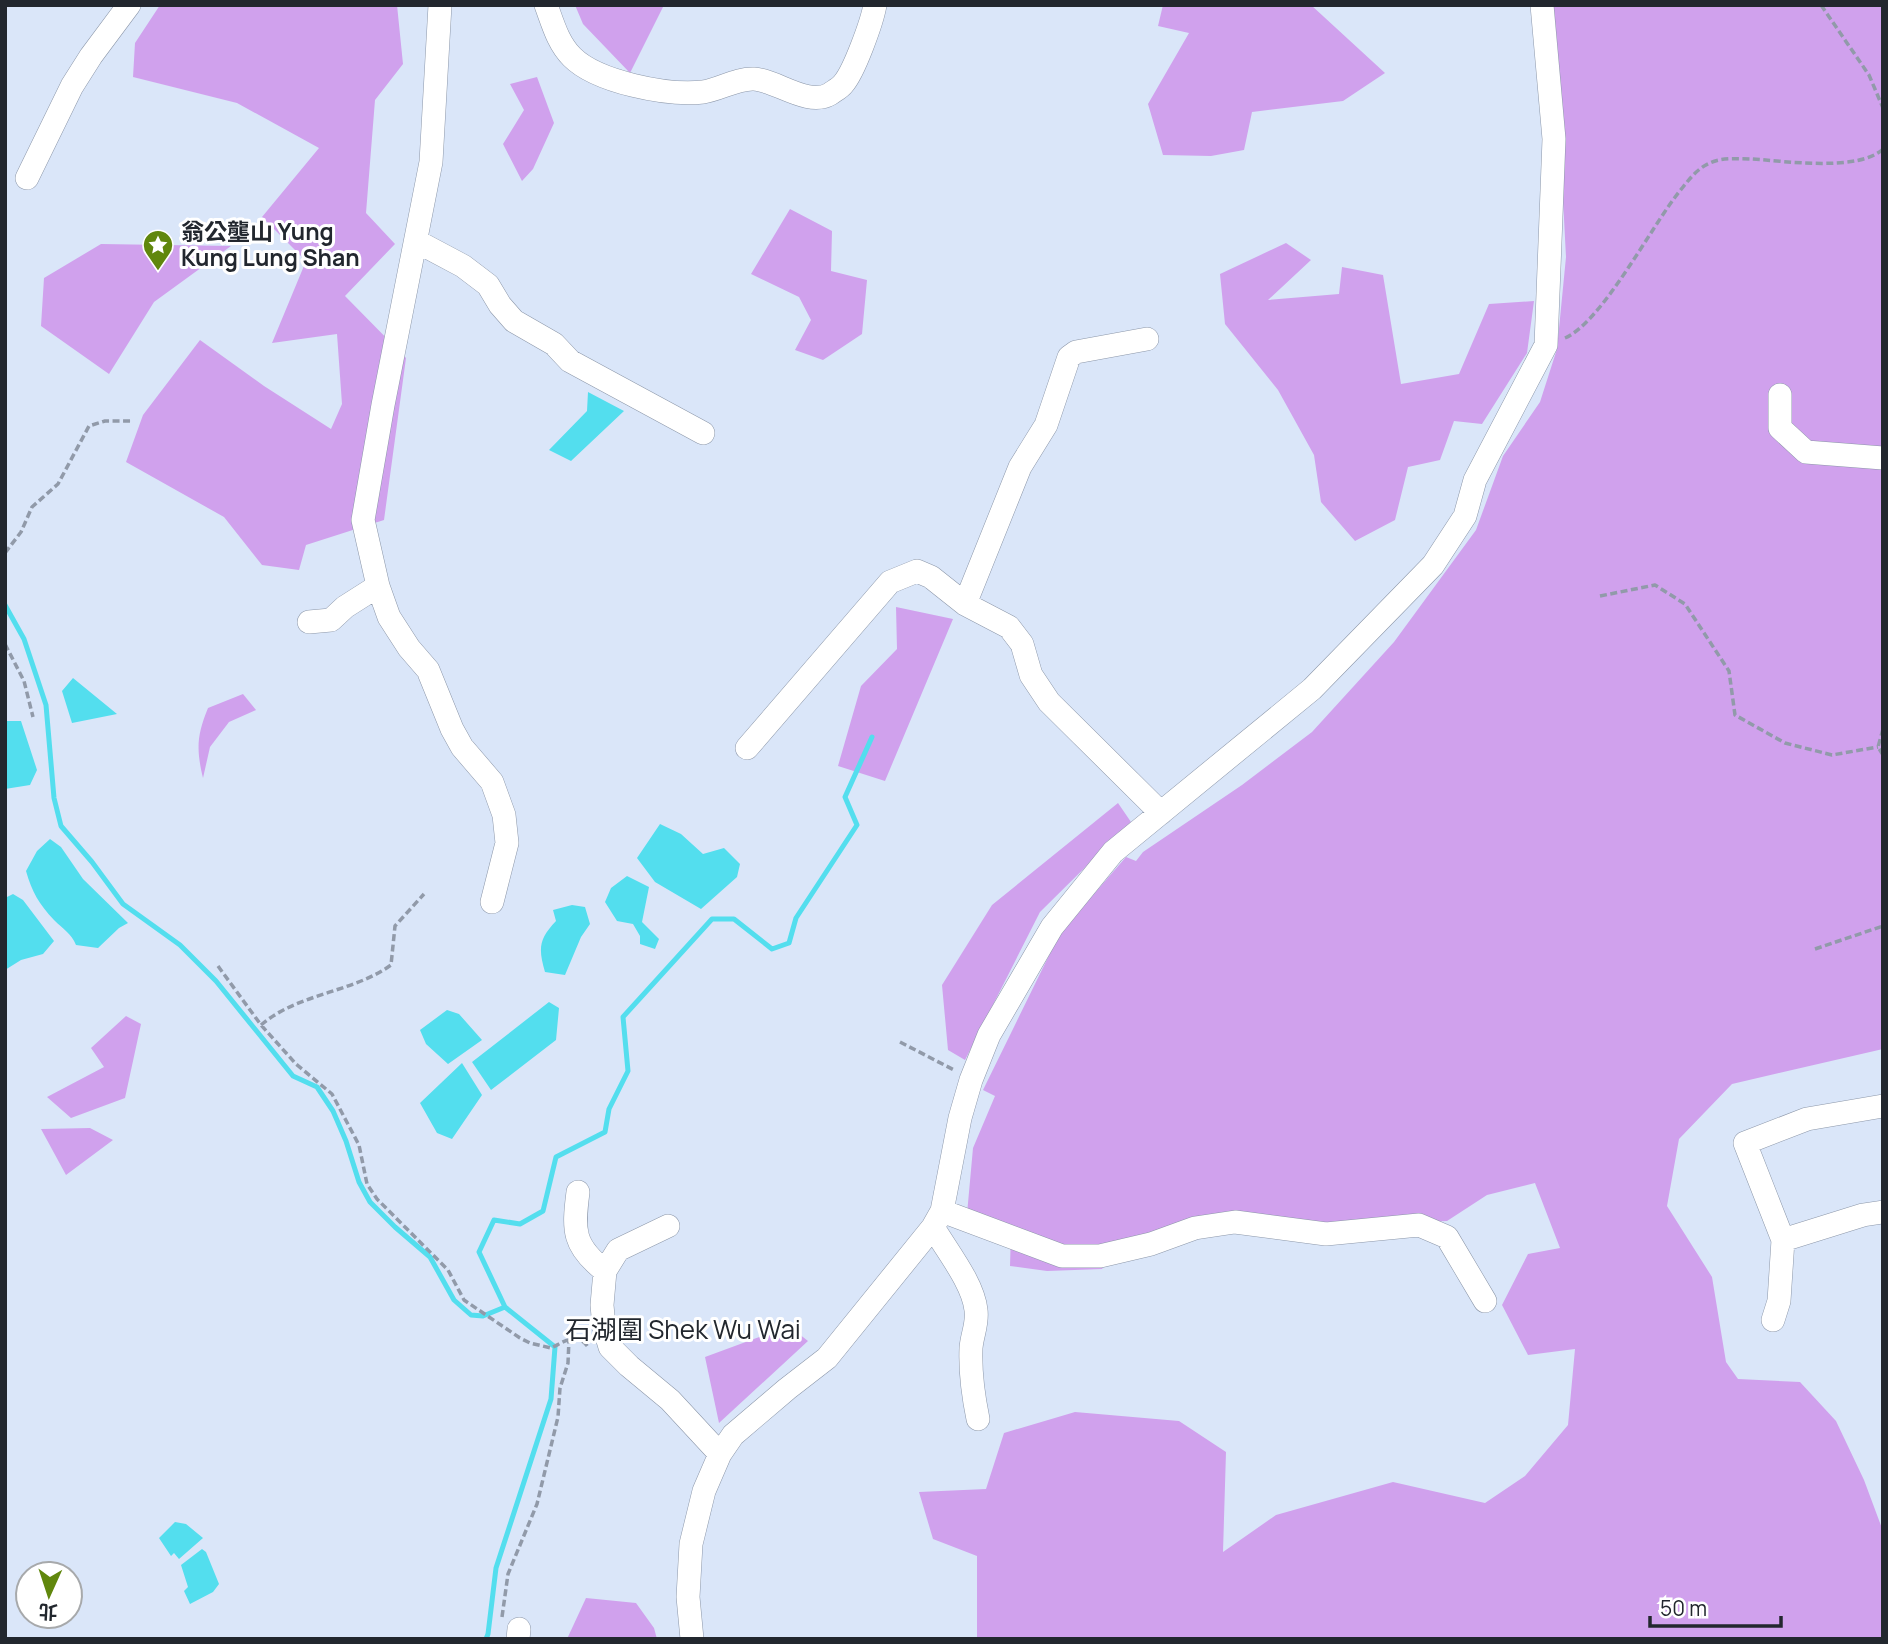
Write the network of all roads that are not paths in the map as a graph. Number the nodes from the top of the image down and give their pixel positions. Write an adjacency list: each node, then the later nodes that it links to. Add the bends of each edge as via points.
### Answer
1 (129, 5): 6 (street, via 72,86)
2 (440, 5): 7 (street, via 431,162)
3 (546, 5): 4 (street, via 557,36 587,70 673,94 705,92 753,78 801,96 827,96 844,84)
4 (874, 5)
5 (1542, 5): 16 (street, via 1554,139 1546,345 1475,480 1465,516 1433,565 1312,689)
6 (27, 178)
7 (416, 241): 10 (street, via 488,285 514,321 554,344 570,361); 12 (street, via 363,520)
8 (1147, 339): 13 (street, via 1069,357 1046,425 1020,467)
9 (1780, 395): 11 (street, via 1780,428 1806,452)
10 (704, 433)
11 (1883, 458)
12 (378, 586): 14 (street, via 331,620); 17 (street, via 389,617 428,670 461,747 492,782 504,815 507,843)
13 (965, 604): 15 (street, via 917,570 890,582); 16 (street, via 1009,627 1049,702)
14 (309, 622)
15 (747, 748)
16 (1161, 813): 21 (street, via 1113,852 1052,926 989,1035 960,1118)
17 (492, 902)
18 (1883, 1106): 23 (street, via 1807,1119 1745,1143)
19 (578, 1192): 24 (street, via 575,1227 581,1245 588,1258)
20 (1883, 1212): 23 (street)
21 (938, 1219): 25 (street, via 1062,1256 1100,1256 1195,1228 1235,1222 1326,1234 1419,1225 1447,1237); 27 (street, via 976,1309 971,1383); 28 (street, via 827,1359 733,1436)
22 (668, 1226): 24 (street, via 618,1250)
23 (1783, 1240): 26 (street, via 1779,1301)
24 (605, 1271): 28 (street, via 602,1305 610,1347 670,1400)
25 (1485, 1301)
26 (1773, 1320)
27 (978, 1419)
28 (720, 1454): 29 (street, via 704,1491 691,1544 688,1597)
29 (692, 1639)

